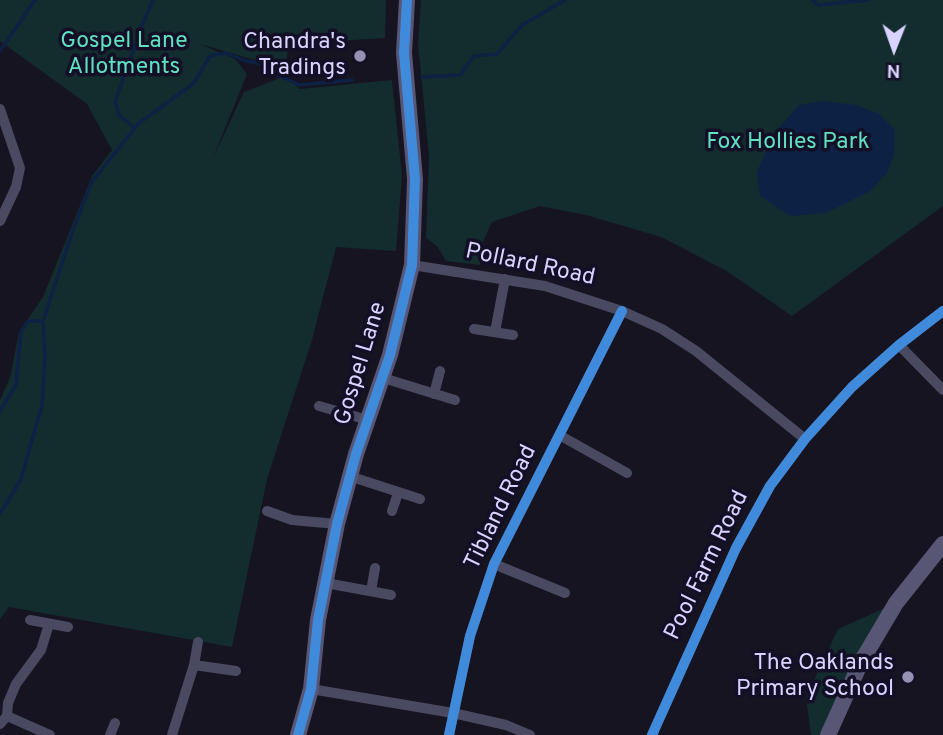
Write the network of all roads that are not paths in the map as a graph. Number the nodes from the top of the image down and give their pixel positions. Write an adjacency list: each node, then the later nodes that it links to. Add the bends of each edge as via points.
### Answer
1 (407, 0): 4 (street, Gospel Lane, via 404,53 414,149)
2 (0, 109): 3 (street, via 20,168)
3 (0, 221)
4 (412, 265): 5 (street, Pollard Road); 13 (street, Gospel Lane)
5 (505, 279): 6 (street, Pollard Road, via 586,297); 9 (street, Pollard Road)
6 (622, 311): 21 (street, Tibland Road); 22 (street, Pollard Road, via 696,351)
7 (943, 311): 11 (street, Pool Farm Road)
8 (474, 329): 9 (street)
9 (495, 332): 10 (street)
10 (513, 335)
11 (899, 345): 14 (street); 22 (street, Pool Farm Road, via 852,387)
12 (440, 371): 16 (street)
13 (383, 378): 16 (street, Gospel Lane); 20 (street, Gospel Lane)
14 (943, 390)
15 (350, 393): 19 (street, Gospel Lane)
16 (434, 394): 17 (street, Gospel Lane)
17 (455, 400)
18 (319, 405): 19 (street, Gospel Lane)
19 (344, 412): 20 (street, Gospel Lane)
20 (368, 420): 24 (street, Gospel Lane)
21 (561, 436): 23 (street); 31 (street, Tibland Road)
22 (806, 439): 53 (street, Pool Farm Road, via 770,486 736,548)
23 (627, 474)
24 (349, 476): 25 (street); 29 (street, Gospel Lane)
25 (398, 492): 26 (street); 28 (street)
26 (420, 499)
27 (267, 511): 29 (street, via 292,520)
28 (392, 511)
29 (337, 524): 33 (street, Gospel Lane)
30 (943, 544): 54 (street, via 896,603 861,662)
31 (494, 564): 35 (street); 44 (street, Tibland Road)
32 (375, 568): 34 (street)
33 (326, 583): 34 (street); 43 (street, Gospel Lane)
34 (371, 591): 36 (street)
35 (565, 593)
36 (391, 595)
37 (30, 620): 38 (street)
38 (48, 624): 39 (street); 45 (street, via 41,650 12,694)
39 (68, 627)
40 (198, 642): 41 (street)
41 (194, 664): 42 (street); 49 (street)
42 (236, 671)
43 (311, 689): 44 (street); 50 (street, Gospel Lane)
44 (453, 713): 51 (street, Tibland Road); 52 (street)
45 (3, 720): 47 (street)
46 (115, 723): 48 (street)
47 (50, 735)
48 (110, 735)
49 (172, 735)
50 (298, 735)
51 (449, 735)
52 (530, 735)
53 (652, 735)
54 (828, 735)

